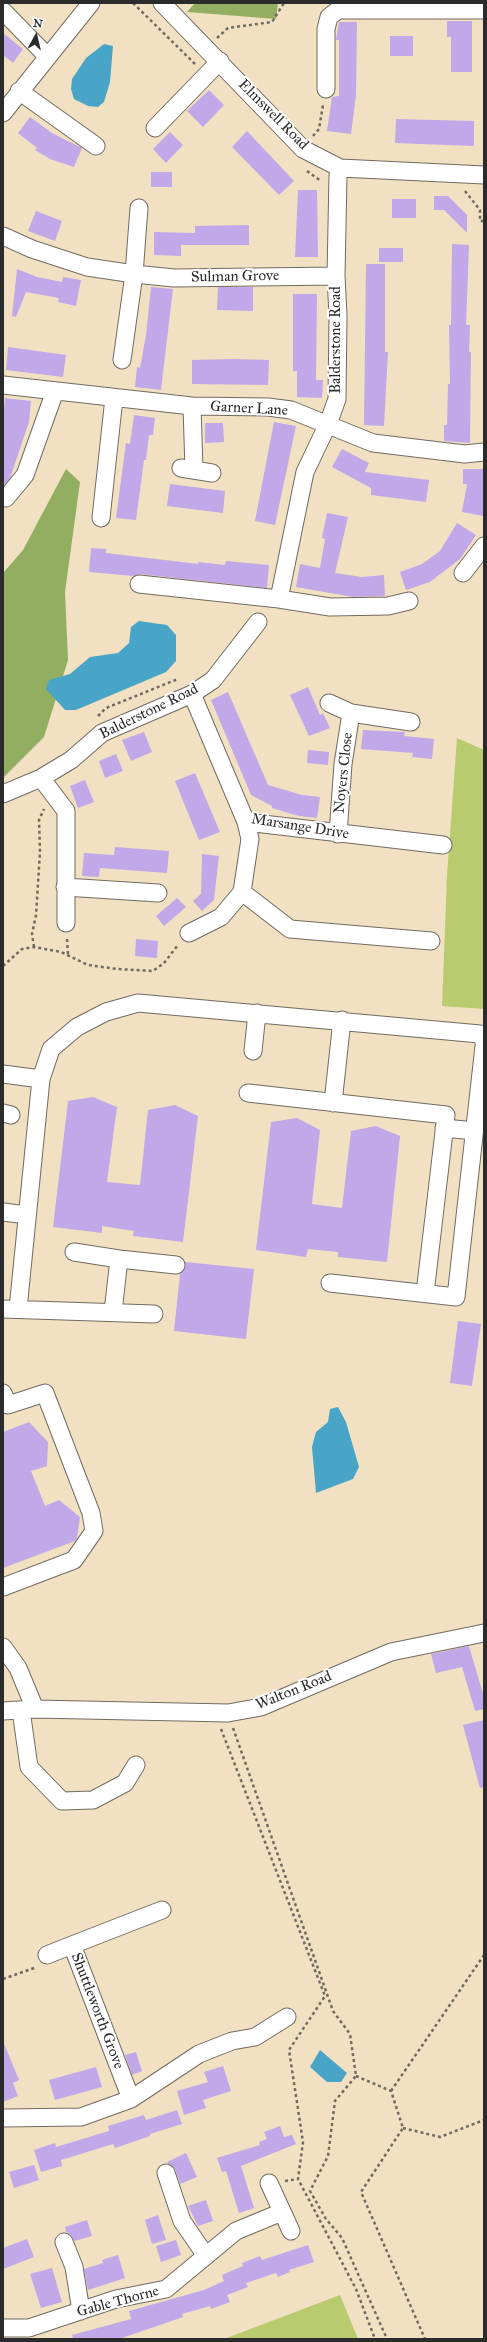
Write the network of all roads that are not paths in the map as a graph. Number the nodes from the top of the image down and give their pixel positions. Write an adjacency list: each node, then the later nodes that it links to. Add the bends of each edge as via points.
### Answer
1 (91, 3): 6 (street)
2 (162, 3): 7 (street, Elmswell Road)
3 (399, 6): 4 (street); 8 (street, via 338,10 328,17)
4 (484, 10)
5 (3, 11): 6 (street)
6 (48, 57): 9 (street)
7 (220, 61): 11 (street); 13 (street, Elmswell Road, via 303,149)
8 (326, 89)
9 (19, 91): 10 (street); 12 (street)
10 (3, 113)
11 (155, 128)
12 (96, 146)
13 (340, 168): 14 (street, Elmswell Road); 18 (street, Balderstone Road)
14 (484, 175)
15 (139, 208): 17 (street)
16 (3, 236): 17 (street, Sulman Grove, via 32,249 87,267)
17 (134, 274): 18 (street, Sulman Grove, via 174,278); 19 (street)
18 (336, 276): 24 (street, Balderstone Road, via 337,398)
19 (122, 360)
20 (3, 384): 21 (street, Garner Lane)
21 (55, 391): 22 (street, Garner Lane); 27 (street, via 25,475)
22 (114, 398): 23 (street, Garner Lane); 28 (street)
23 (192, 406): 24 (street, Garner Lane, via 268,407 291,410); 26 (street, via 187,469)
24 (328, 424): 25 (street, Garner Lane, via 373,443 465,454); 32 (street, Balderstone Road, via 305,472)
25 (484, 452)
26 (212, 473)
27 (6, 498)
28 (101, 518)
29 (484, 546): 30 (street)
30 (463, 573)
31 (139, 584): 32 (street)
32 (279, 599): 33 (street, via 330,607 388,606)
33 (409, 602)
34 (258, 622): 35 (street, Balderstone Road, via 213,680)
35 (192, 694): 39 (street, Balderstone Road, via 102,733 71,760); 41 (street, Marsange Drive)
36 (329, 704): 37 (street, Noyers Close)
37 (351, 713): 38 (street, Noyers Close); 42 (street, Noyers Close, via 343,764)
38 (411, 722)
39 (41, 778): 40 (street, Balderstone Road); 44 (street, via 66,811)
40 (3, 794)
41 (246, 822): 42 (street, Marsange Drive); 45 (street, via 250,839)
42 (338, 834): 43 (street, Marsange Drive)
43 (443, 845)
44 (65, 887): 46 (street); 47 (street)
45 (242, 892): 48 (street, via 221,917); 49 (street, via 290,929)
46 (158, 893)
47 (66, 923)
48 (189, 933)
49 (431, 941)
50 (257, 1013): 51 (street); 54 (street); 56 (street, via 138,1003 106,1012 77,1027 51,1049)
51 (342, 1020): 52 (street, via 480,1034); 58 (street)
52 (484, 1041)
53 (484, 1046): 60 (street)
54 (253, 1051)
55 (3, 1074): 56 (street)
56 (41, 1079): 62 (street)
57 (248, 1094): 58 (street)
58 (333, 1103): 59 (street, via 446,1115)
59 (444, 1128): 60 (street); 67 (street)
60 (474, 1131): 67 (street, via 456,1297)
61 (3, 1212): 62 (street)
62 (27, 1215): 68 (street)
63 (74, 1252): 64 (street)
64 (119, 1259): 65 (street); 69 (street)
65 (176, 1265)
66 (330, 1283): 67 (street)
67 (425, 1293)
68 (10, 1309): 69 (street)
69 (113, 1312): 70 (street)
70 (154, 1314)
71 (3, 1393): 72 (street, via 8,1405 45,1393 91,1513 94,1531 74,1560)
72 (3, 1587)
73 (484, 1634): 75 (street, Walton Road, via 391,1652 261,1706 228,1714)
74 (3, 1647): 75 (street, via 18,1668)
75 (28, 1709): 76 (street, Walton Road); 77 (street, via 29,1767 62,1802 93,1800 125,1783)
76 (3, 1711)
77 (136, 1765)
78 (162, 1910): 79 (street, Shuttleworth Grove)
79 (72, 1945): 80 (street); 82 (street, Shuttleworth Grove)
80 (47, 1954)
81 (287, 2017): 82 (street, via 255,2037 232,2041 199,2054)
82 (131, 2099): 83 (street, via 81,2117)
83 (3, 2118)
84 (166, 2173): 89 (street, via 182,2221)
85 (269, 2183): 86 (street)
86 (282, 2212): 87 (street); 89 (street, Gable Thorne, via 236,2231)
87 (291, 2231)
88 (64, 2242): 90 (street, via 74,2267)
89 (206, 2256): 90 (street, Gable Thorne, via 166,2289 116,2299)
90 (81, 2311): 91 (street, Gable Thorne, via 29,2328)
91 (3, 2328)

